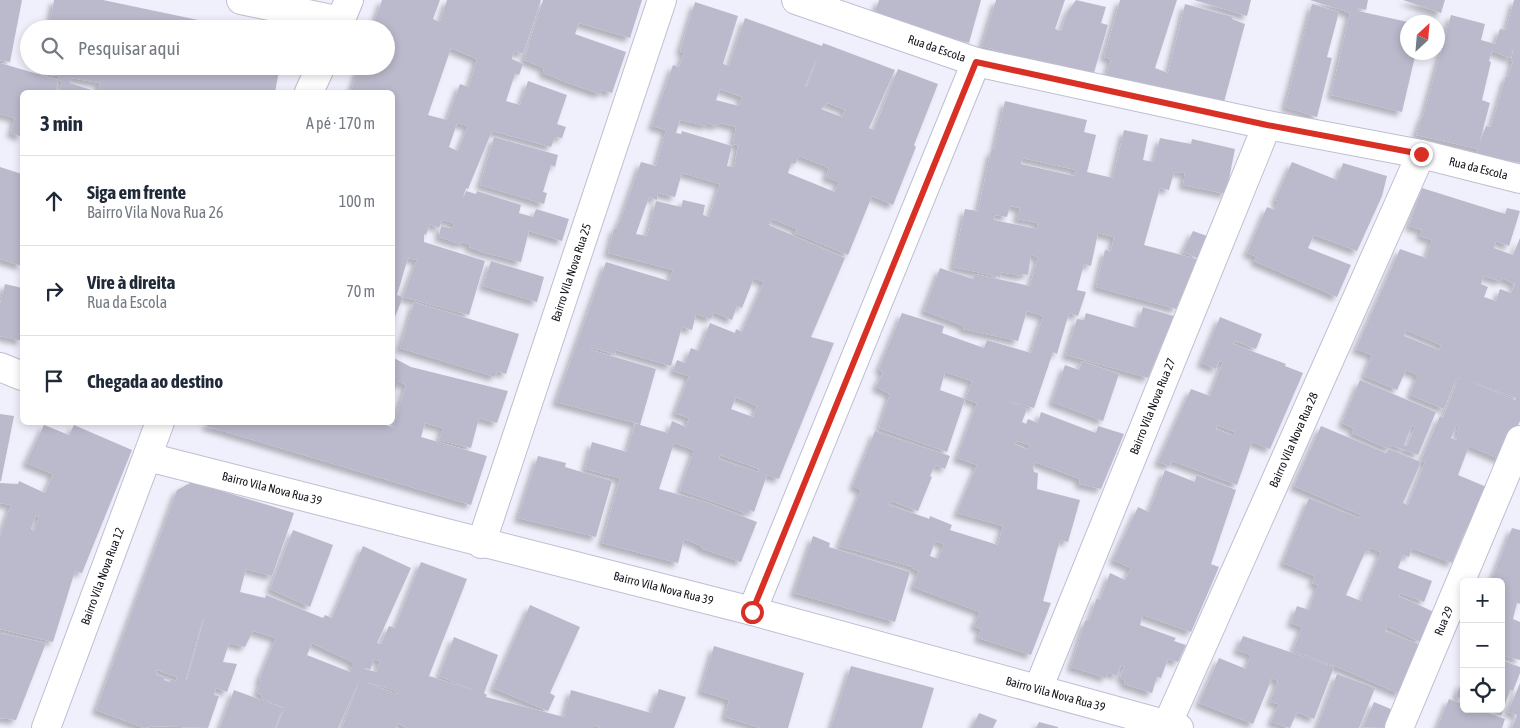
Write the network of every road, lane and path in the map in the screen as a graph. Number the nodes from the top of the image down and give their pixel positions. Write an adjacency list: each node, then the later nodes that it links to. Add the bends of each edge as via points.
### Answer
1 (241, 0): 4 (street)
2 (662, 0): 17 (street, Bairro Vila Nova Rua 25)
3 (796, 0): 5 (street, Rua da Escola)
4 (343, 17)
5 (976, 62): 8 (street, Rua da Escola); 18 (street)
6 (316, 75): 7 (street)
7 (310, 90)
8 (1267, 125): 9 (street, Rua da Escola); 19 (street, Bairro Vila Nova Rua 27)
9 (1421, 154): 10 (street, Rua da Escola); 20 (street, Bairro Vila Nova Rua 28)
10 (1520, 179)
11 (0, 367): 12 (street)
12 (20, 375)
13 (156, 425): 15 (street, Bairro Vila Nova Rua 12)
14 (1520, 440): 16 (street, Rua 29)
15 (148, 457): 17 (street, Bairro Vila Nova Rua 39); 21 (street, Bairro Vila Nova Rua 12)
16 (1510, 487): 22 (street, Rua 29)
17 (481, 544): 18 (street, Bairro Vila Nova Rua 39)
18 (752, 612): 19 (street, Bairro Vila Nova Rua 39)
19 (1038, 689): 20 (street, Bairro Vila Nova Rua 39)
20 (1173, 727)
21 (46, 728)
22 (1399, 728)

